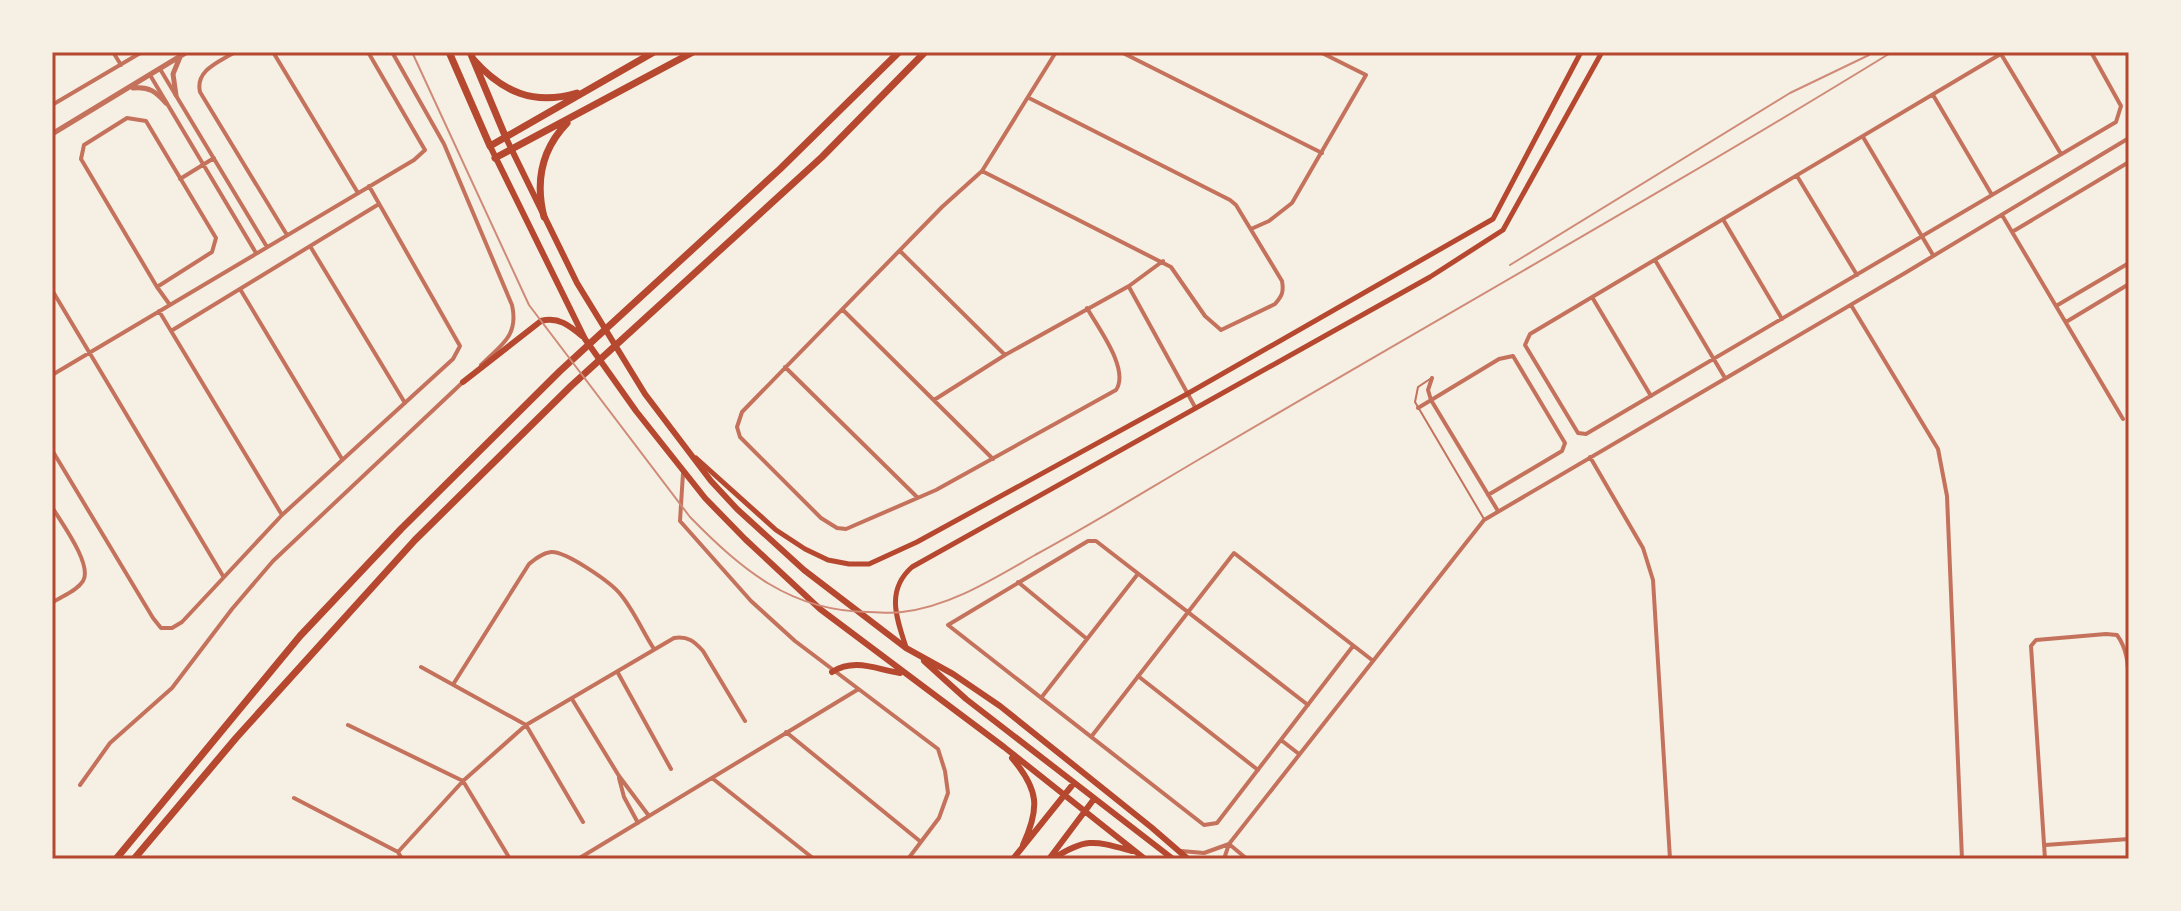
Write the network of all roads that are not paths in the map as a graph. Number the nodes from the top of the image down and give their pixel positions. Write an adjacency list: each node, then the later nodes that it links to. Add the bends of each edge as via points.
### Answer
1 (113, 52): 21 (street)
2 (142, 52): 21 (street)
3 (235, 52): 56 (street, via 200,75 200,92)
4 (273, 52): 48 (street)
5 (368, 52): 47 (street, via 425,150)
6 (392, 52): 90 (street, via 444,144 512,305 515,327 509,338)
7 (449, 52): 36 (highway)
8 (654, 52): 25 (highway)
9 (693, 52): 31 (highway)
10 (899, 52): 163 (highway, via 560,371 329,603)
11 (925, 52): 164 (highway, via 822,157 640,321 415,540)
12 (1056, 52): 28 (street)
13 (1121, 52): 38 (street)
14 (1320, 52): 38 (street, via 1366,75)
15 (1581, 52): 91 (main road, via 1493,219)
16 (1602, 52): 96 (main road, via 1503,230 1430,277)
17 (2091, 52): 39 (street, via 2121,106 2116,122)
18 (2003, 53): 27 (street); 39 (street)
19 (184, 54): 22 (street); 26 (street, via 173,74)
20 (472, 56): 25 (highway, via 493,80 525,96 560,98); 34 (highway)
21 (121, 65): 30 (street)
22 (160, 69): 23 (street); 26 (street)
23 (150, 75): 24 (street); 29 (street)
24 (128, 88): 29 (street, via 145,87); 32 (street)
25 (589, 90): 34 (highway)
26 (176, 95): 40 (street)
27 (1933, 95): 33 (street); 49 (street)
28 (1029, 98): 44 (street); 54 (street, via 1230,200)
29 (166, 103): 43 (street)
30 (52, 105)
31 (585, 110): 37 (highway); 52 (highway, via 558,133 542,164 539,200)
32 (52, 134)
33 (1863, 137): 45 (street); 57 (street)
34 (506, 138): 36 (highway); 37 (main road)
35 (2129, 138): 51 (street)
36 (490, 146): 41 (main road)
37 (511, 150): 41 (highway); 52 (main road)
38 (1322, 153): 54 (street, via 1292,203)
39 (2061, 154): 49 (street)
40 (214, 158): 43 (street); 59 (street)
41 (495, 158): 82 (main road)
42 (2129, 162): 55 (street)
43 (203, 165): 46 (street); 61 (street)
44 (982, 171): 60 (street); 64 (street)
45 (1797, 176): 53 (street); 66 (street)
46 (180, 179): 69 (street, via 216,238 212,252); 69 (street, via 146,121 127,118 84,145 81,159)
47 (369, 186): 48 (street); 50 (street)
48 (358, 193): 56 (street)
49 (1992, 195): 57 (street)
50 (379, 204): 58 (street); 95 (street, via 460,346)
51 (2002, 215): 55 (street); 62 (street)
52 (544, 217): 100 (main road, via 577,283 645,394)
53 (1724, 220): 63 (street); 79 (street)
54 (1251, 229): 64 (street, via 1284,291 1275,304 1226,330 1210,322 1178,273)
55 (2012, 232): 75 (street)
56 (287, 235): 59 (street)
57 (1922, 236): 62 (street); 66 (street)
58 (310, 246): 70 (street); 95 (street)
59 (267, 247): 61 (street)
60 (900, 251): 77 (street); 84 (street)
61 (256, 253): 73 (street)
62 (1934, 256): 74 (street)
63 (1655, 260): 72 (street); 85 (street)
64 (1163, 261): 68 (street)
65 (2129, 263): 75 (street)
66 (1857, 275): 79 (street)
67 (2129, 284): 80 (street)
68 (1129, 286): 76 (street); 91 (street)
69 (157, 287): 73 (street)
70 (240, 289): 81 (street); 102 (street)
71 (52, 290): 83 (street)
72 (1592, 297): 92 (street); 92 (street, via 1530,334 1525,345 1578,433 1586,434)
73 (170, 305): 78 (street)
74 (1851, 305): 89 (street); 178 (street, via 1942,460)
75 (2056, 306): 80 (street)
76 (1087, 308): 84 (street); 103 (street, via 1118,365 1116,390)
77 (843, 310): 86 (street); 93 (street)
78 (159, 311): 81 (street); 83 (street)
79 (1782, 319): 85 (street)
80 (2066, 322): 98 (street)
81 (171, 331): 109 (street)
82 (585, 339): 90 (main road, via 554,319 541,321); 104 (main road)
83 (90, 353): 87 (street); 112 (street)
84 (1005, 355): 93 (street)
85 (1714, 359): 89 (street); 92 (street)
86 (785, 367): 106 (street); 106 (street, via 738,419 740,437 767,465 837,528 846,529)
87 (52, 375)
88 (1432, 378): 94 (street); 97 (lane, via 1418,387)
89 (1725, 379): 101 (street)
90 (463, 382): 147 (street, via 273,561 172,688 110,743)
91 (1187, 394): 96 (street); 100 (main road, via 869,564 828,560 805,549)
92 (1651, 396)
93 (934, 400): 103 (street)
94 (1431, 400): 97 (street); 105 (street); 105 (street, via 1513,356 1565,443 1562,451)
95 (405, 403): 102 (street)
96 (1195, 407): 118 (main road, via 912,567 902,576 895,599)
97 (1418, 408): 110 (lane)
98 (2123, 419)
99 (52, 450): 112 (street, via 161,628 182,622)
100 (689, 453): 118 (main road, via 768,539)
101 (1590, 457): 108 (street); 177 (street, via 1643,548 1653,580)
102 (342, 459): 109 (street)
103 (993, 459): 106 (street)
104 (683, 473): 123 (street, via 683,526 751,601); 125 (main road, via 782,575)
105 (1488, 495): 108 (street)
106 (918, 498)
107 (52, 507): 114 (street, via 86,574 81,584)
108 (1498, 511): 110 (street)
109 (282, 515): 112 (street)
110 (1484, 520): 121 (street)
111 (1137, 575): 113 (street, via 1096,541 1088,541); 115 (street); 116 (street)
112 (223, 577)
113 (1018, 582): 116 (street); 130 (street, via 948,625)
114 (52, 603)
115 (1187, 613): 117 (street, via 1234,553); 126 (street); 132 (street)
116 (1087, 639): 130 (street)
117 (1353, 646): 121 (street); 132 (street)
118 (906, 648): 120 (main road)
119 (654, 649): 124 (street); 127 (street, via 611,584 551,552 529,564); 133 (street, via 674,638 694,641)
120 (918, 656): 146 (main road); 160 (main road, via 1000,706)
121 (1372, 660): 140 (street)
122 (421, 667): 127 (street)
123 (832, 672): 125 (main road, via 860,664); 129 (street)
124 (618, 673): 131 (street); 141 (street)
125 (903, 674): 139 (main road)
126 (1138, 676): 137 (street); 142 (street)
127 (454, 683): 135 (street)
128 (2129, 684): 159 (street, via 2124,645 2117,635 2036,640 2031,646)
129 (857, 690): 136 (street); 156 (street, via 938,749 948,793 939,818)
130 (1041, 698): 137 (street)
131 (572, 699): 135 (street); 143 (street)
132 (1308, 705): 138 (street)
133 (745, 721)
134 (348, 725): 145 (street)
135 (526, 725): 145 (street); 153 (street)
136 (786, 732): 144 (street); 156 (street)
137 (1091, 737): 142 (street, via 1204,825 1217,823)
138 (1281, 740): 140 (street); 142 (street)
139 (1004, 747): 148 (main road); 158 (main road, via 1023,770 1034,801 1034,820)
140 (1299, 754): 157 (street)
141 (671, 769)
142 (1258, 770)
143 (619, 776): 152 (street); 154 (street)
144 (711, 778): 152 (street); 168 (street)
145 (463, 781): 161 (street); 166 (street)
146 (1074, 783): 148 (main road); 150 (main road)
147 (80, 785)
148 (1064, 795): 151 (main road); 158 (main road)
149 (294, 798): 161 (street)
150 (1094, 799): 151 (main road); 173 (main road)
151 (1084, 811): 162 (main road); 171 (main road)
152 (649, 816): 154 (street)
153 (583, 822)
154 (638, 823): 167 (street)
155 (2129, 839): 159 (street)
156 (921, 842): 169 (street)
157 (1229, 844): 160 (street, via 1204,853); 175 (street); 176 (street)
158 (1023, 845): 170 (main road)
159 (2045, 845): 179 (street)
160 (1180, 851): 174 (main road)
161 (398, 852): 165 (street)
162 (1136, 852): 171 (main road, via 1088,842); 172 (main road)
163 (116, 859)
164 (134, 859)
165 (402, 859)
166 (510, 859)
167 (578, 859)
168 (814, 859)
169 (908, 859)
170 (1013, 859)
171 (1051, 859)
172 (1145, 859)
173 (1173, 859)
174 (1188, 859)
175 (1224, 859)
176 (1247, 859)
177 (1670, 859)
178 (1962, 859)
179 (2045, 859)

